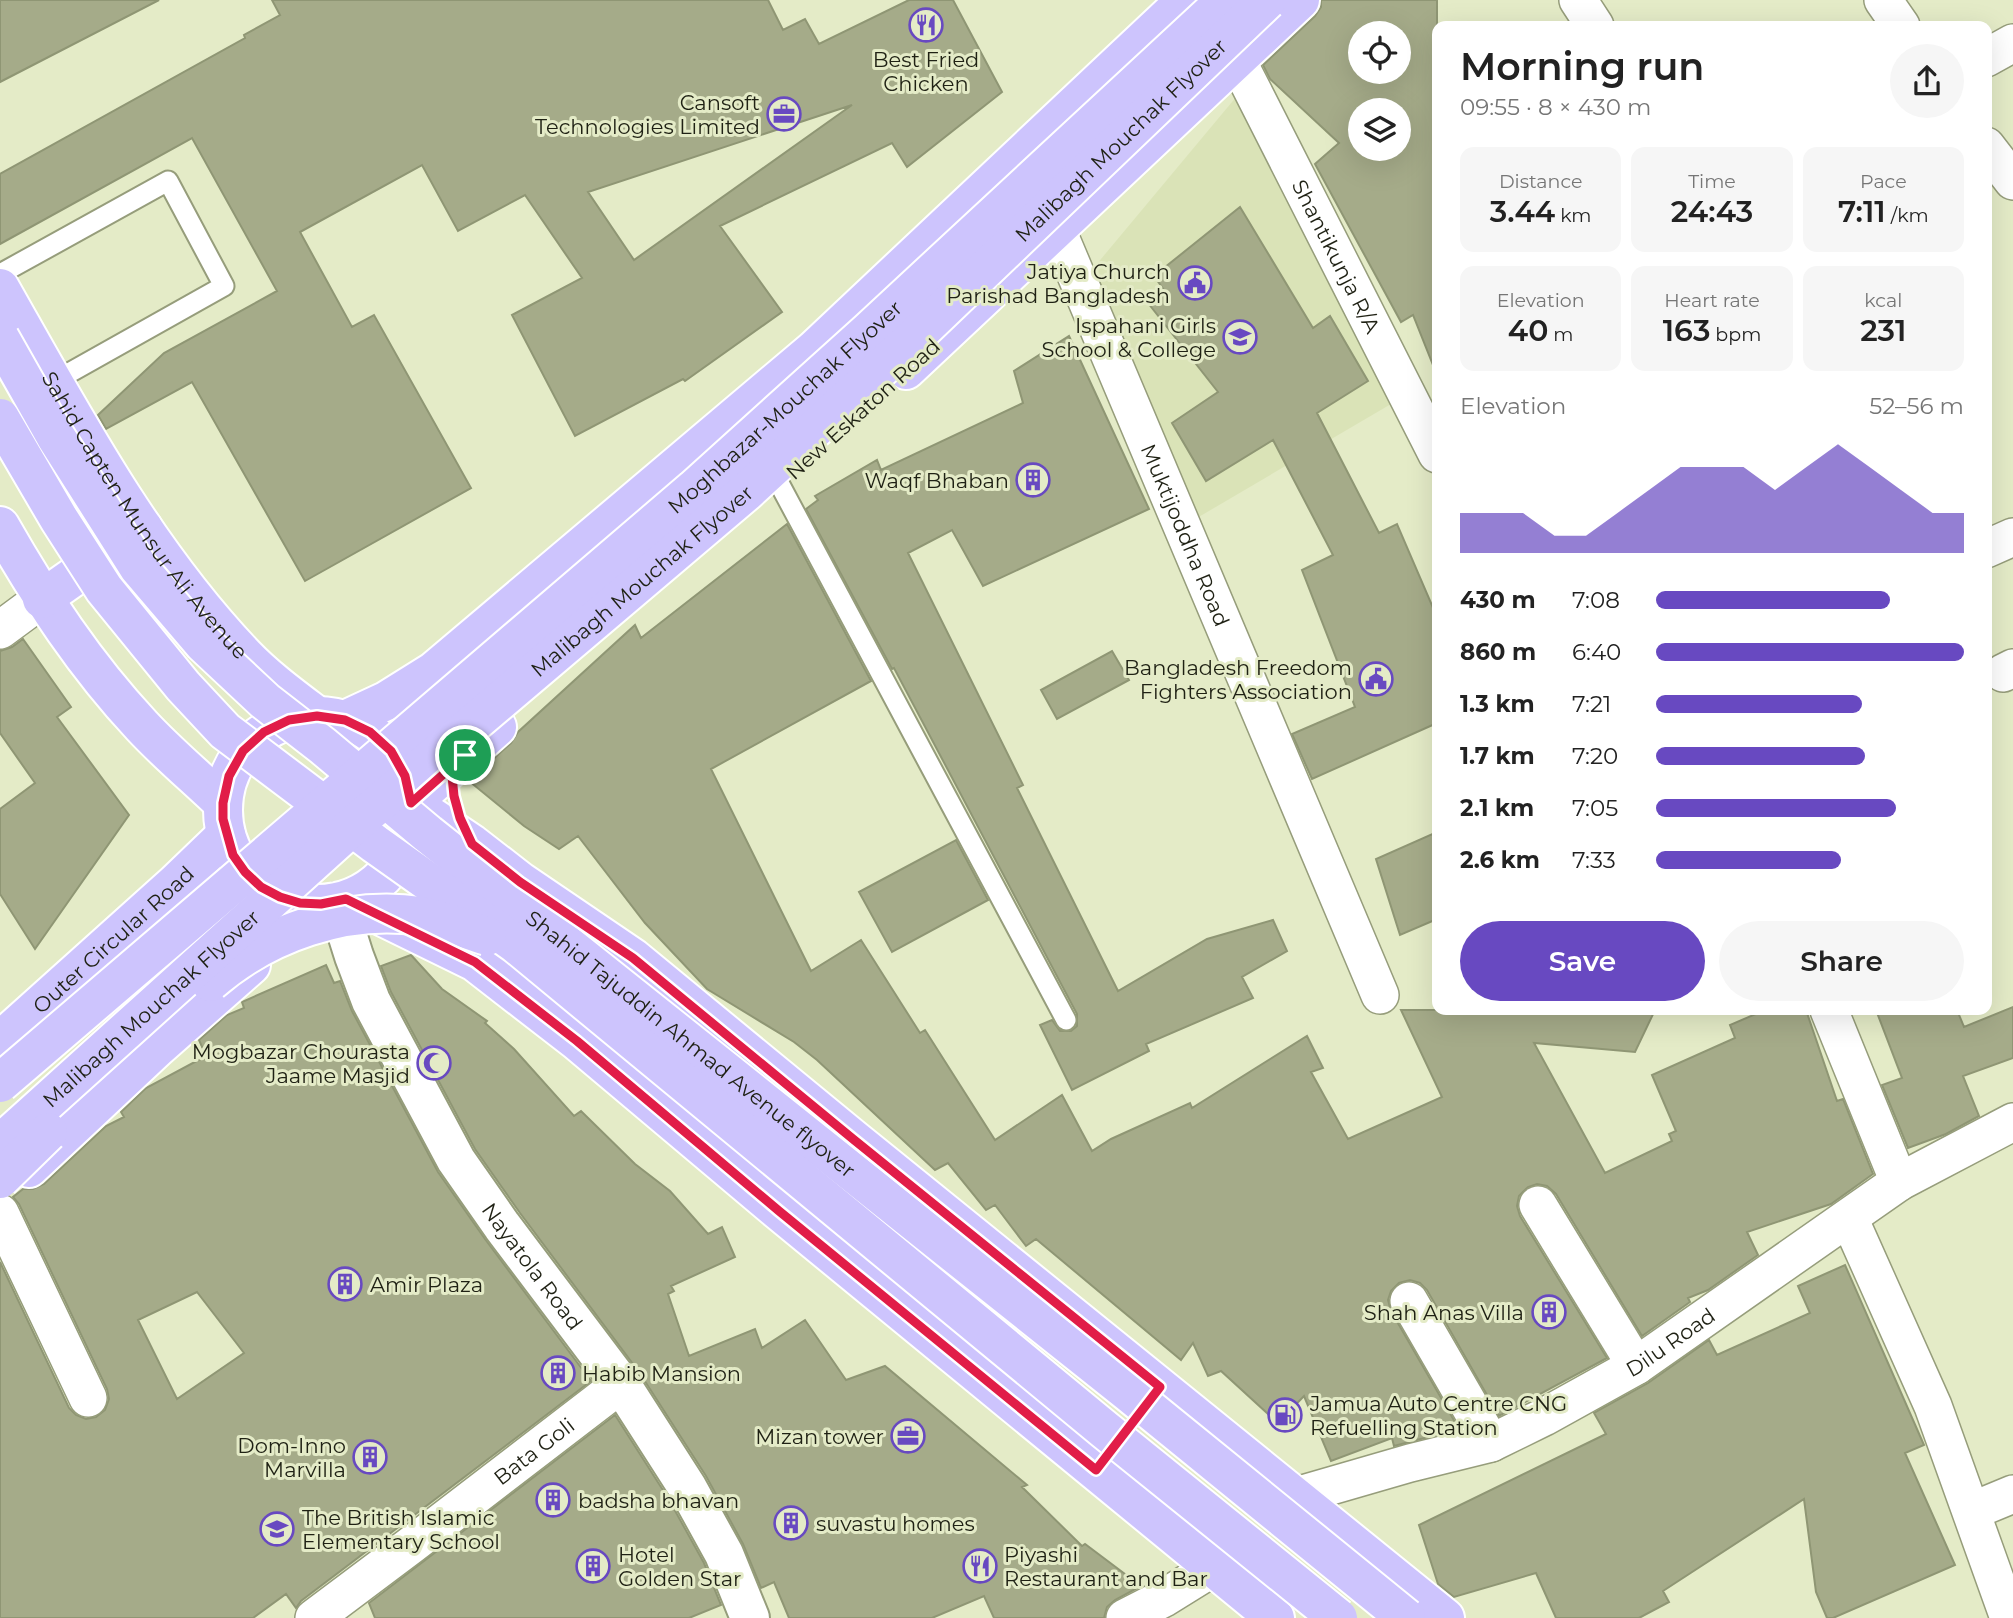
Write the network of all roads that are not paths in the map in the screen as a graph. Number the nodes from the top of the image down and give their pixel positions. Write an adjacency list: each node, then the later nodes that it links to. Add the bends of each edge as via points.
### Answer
1 (1188, 0): 11 (main road); 28 (main road, via 824,341 434,671 386,701)
2 (1226, 0): 39 (main road, Moghbazar-Mouchak Flyover, bridge, via 694,489)
3 (1267, 0): 41 (main road, Malibagh Mouchak Flyover, bridge, via 746,492 364,816)
4 (1300, 0): 11 (main road, New Eskaton Road)
5 (1578, 0): 7 (street)
6 (1883, 0): 8 (street)
7 (1592, 21)
8 (1898, 21)
9 (2013, 43): 10 (street)
10 (1992, 55)
11 (1237, 60): 14 (main road, New Eskaton Road); 20 (street, Shantikunja R/A)
12 (1992, 153): 13 (street)
13 (2013, 181)
14 (1057, 230): 21 (main road, New Eskaton Road); 35 (street, Muktijoddha Road)
15 (0, 274): 18 (lane, via 168,181 224,286)
16 (0, 288): 18 (main road, Sahid Capten Munsur Ali Avenue)
17 (0, 338): 64 (main road, Shahid Tajuddin Ahmad Avenue flyover, bridge, via 139,568 236,676)
18 (53, 382): 23 (main road, Sahid Capten Munsur Ali Avenue)
19 (0, 418): 34 (main road, Shahid Tajuddin Ahmad Avenue flyover, bridge, via 104,589 225,731)
20 (1432, 444)
21 (780, 485): 29 (main road, New Eskaton Road); 37 (lane)
22 (0, 526): 26 (main road)
23 (143, 528): 26 (main road); 28 (main road, Sahid Capten Munsur Ali Avenue, via 171,570 245,656 281,689)
24 (2013, 537): 25 (street)
25 (1992, 546)
26 (42, 599): 27 (street); 31 (main road, via 92,667)
27 (0, 630)
28 (331, 718): 30 (main road, via 370,732 391,751 405,776); 31 (main road, via 289,720 264,732 243,751 229,776)
29 (465, 755): 30 (main road, New Eskaton Road); 32 (main road, via 452,776 460,818)
30 (411, 803): 32 (main road); 33 (main road, via 410,828 387,872 369,889)
31 (224, 819): 33 (main road, via 233,855 261,887 300,903); 38 (main road, Outer Circular Road, via 174,884)
32 (472, 844): 51 (main road, via 633,958)
33 (335, 902): 44 (main road, via 159,1047); 50 (street, Nayatola Road, via 371,1001 456,1160); 54 (main road, via 475,962)
34 (516, 944): 42 (main road, bridge, via 423,916 394,914 358,915 285,936 219,974); 63 (main road, Shahid Tajuddin Ahmad Avenue flyover, bridge)
35 (1380, 995)
36 (1831, 1015): 43 (street)
37 (1066, 1020)
38 (0, 1041)
39 (0, 1083)
40 (2013, 1122): 43 (street, Dilu Road)
41 (0, 1144)
42 (0, 1179)
43 (1899, 1182): 47 (street, Dilu Road)
44 (0, 1196)
45 (1538, 1205): 49 (street)
46 (0, 1213): 52 (street)
47 (1849, 1218): 49 (street, Dilu Road); 57 (street, via 1933,1406)
48 (1409, 1301): 53 (street)
49 (1636, 1366): 53 (street, Dilu Road)
50 (621, 1384): 59 (street, Bata Goli); 60 (street, Nayatola Road, via 724,1554)
51 (1160, 1387): 54 (main road); 56 (main road)
52 (88, 1398)
53 (1491, 1443): 56 (street, Dilu Road)
54 (1096, 1470): 58 (main road)
55 (2013, 1494): 57 (street)
56 (1296, 1496): 65 (main road)
57 (1972, 1511): 66 (street)
58 (1214, 1567): 61 (street); 62 (main road)
59 (314, 1618)
60 (750, 1618)
61 (1125, 1618)
62 (1275, 1618)
63 (1338, 1618)
64 (1406, 1618)
65 (1445, 1618)
66 (2009, 1618)

